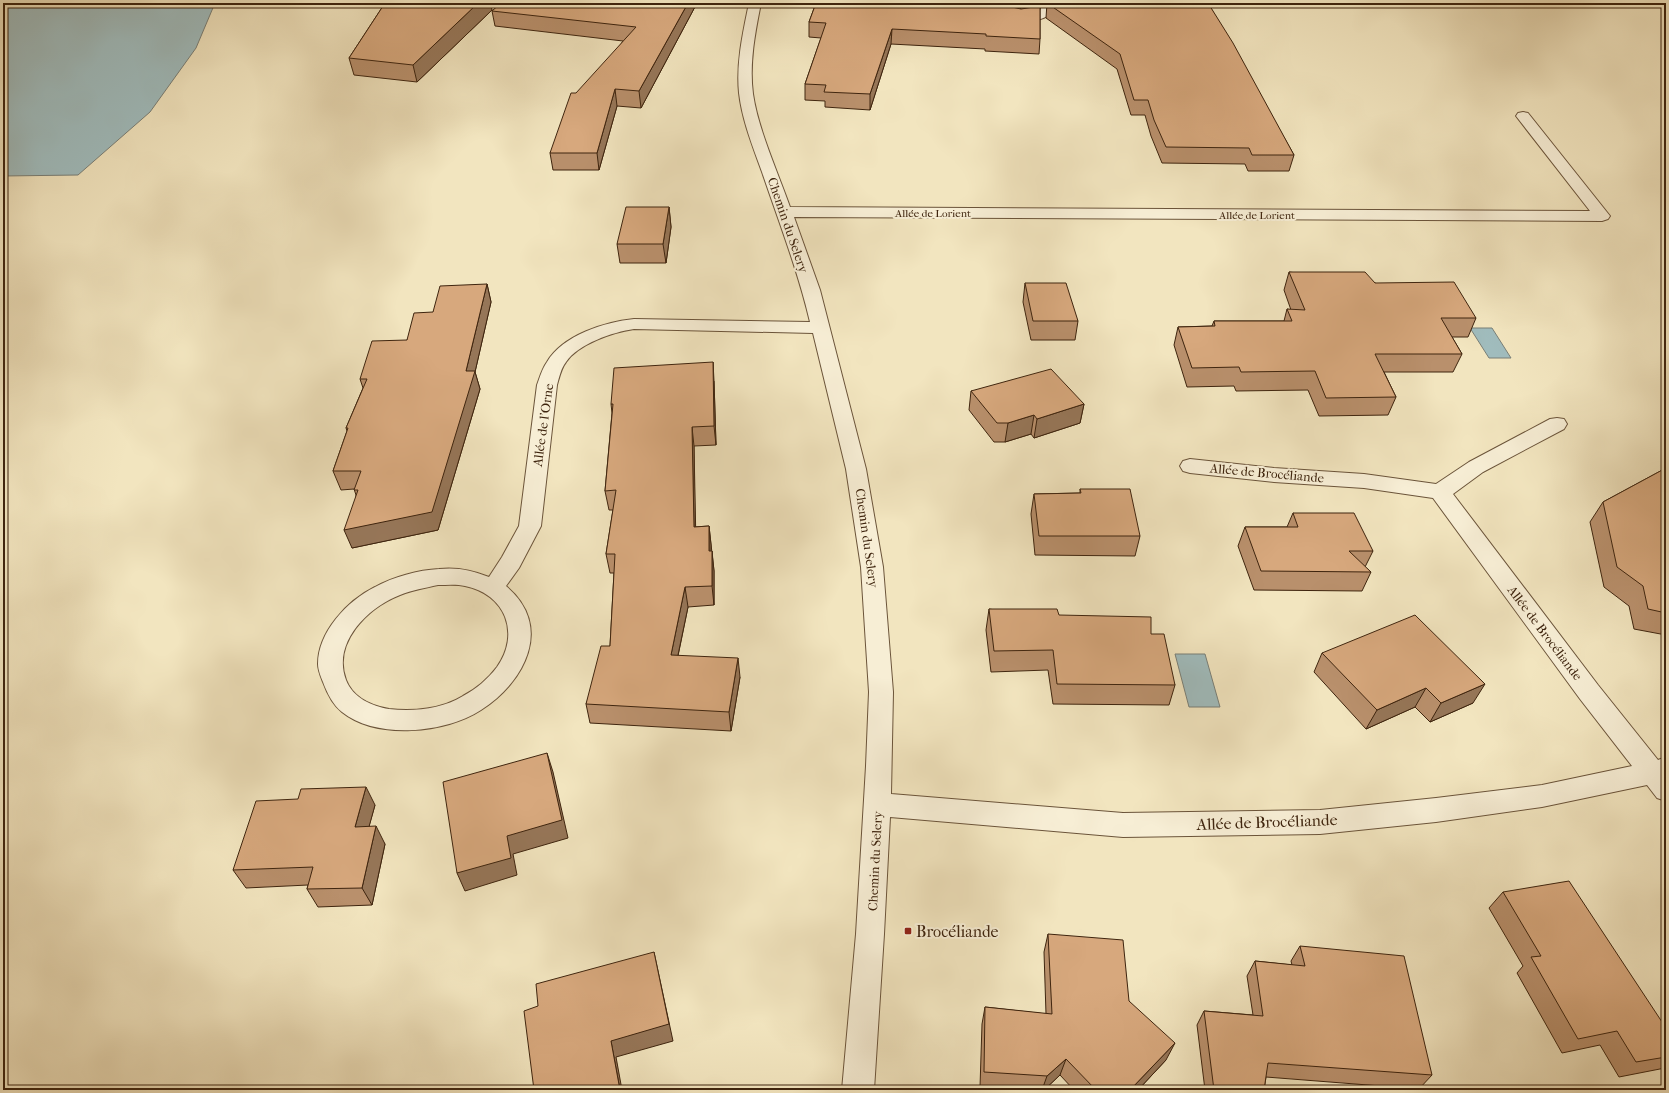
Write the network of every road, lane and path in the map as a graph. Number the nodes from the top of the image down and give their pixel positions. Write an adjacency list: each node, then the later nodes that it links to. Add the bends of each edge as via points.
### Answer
1 (755, 3): 6 (street, Chemin du Selery, via 745,73 746,94)
2 (1045, 3): 3 (street, via 1047,10 1040,15 1027,18 1000,13)
3 (995, 6): 4 (street)
4 (983, 12)
5 (1524, 116): 6 (street, Allée de Lorient, via 1602,216)
6 (784, 212): 7 (street, Chemin du Selery, via 811,290)
7 (820, 328): 11 (street, Allée de l'Orne, via 634,324 601,331 574,344 555,363 547,386 530,526 511,562); 13 (street, Chemin du Selery, via 856,469 872,567 881,692)
8 (1557, 424): 10 (street, via 1476,467)
9 (1190, 466): 10 (street, Allée de Brocéliande, via 1364,481)
10 (1440, 492): 12 (street, Allée de Brocéliande, via 1589,692)
11 (493, 588): 11 (street, via 468,578 438,577 407,583 377,596 352,616 336,640 330,666 336,689 347,702 371,716 403,721 437,717 471,704 488,692 510,668 520,643 519,619 508,599)
12 (1662, 777): 13 (street, Allée de Brocéliande, via 1436,810 1320,822 1122,825)
13 (878, 804): 14 (street, Chemin du Selery)
14 (858, 1090)

